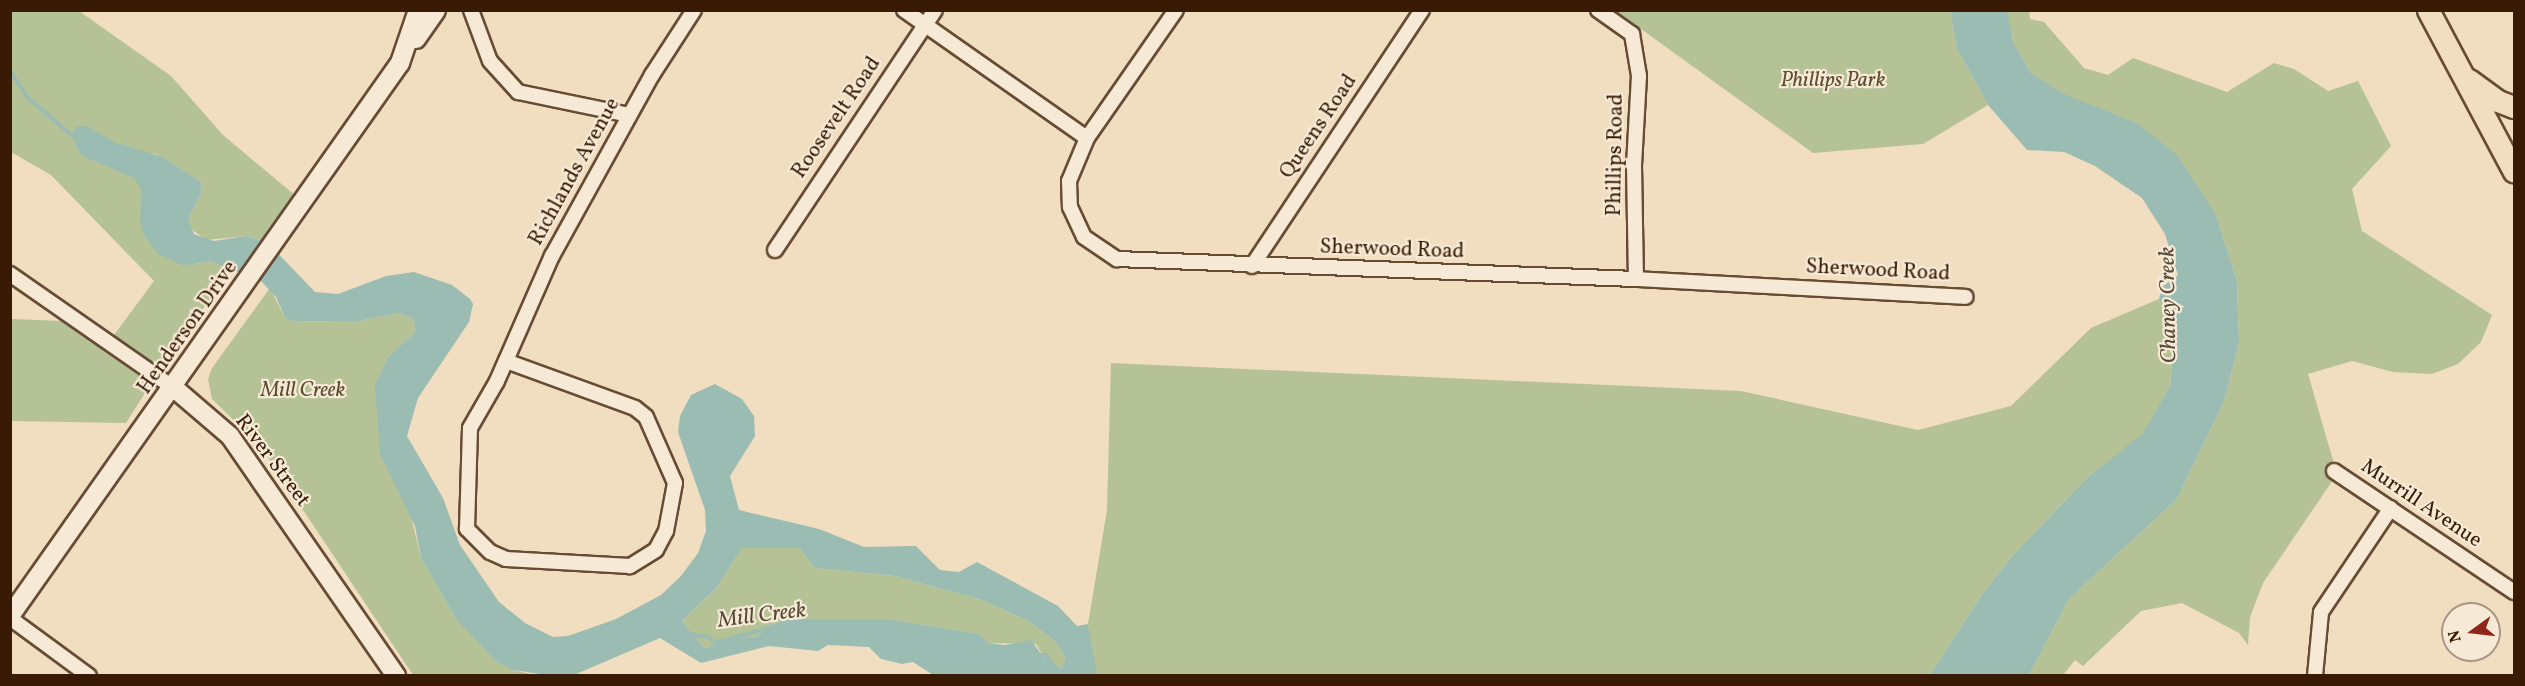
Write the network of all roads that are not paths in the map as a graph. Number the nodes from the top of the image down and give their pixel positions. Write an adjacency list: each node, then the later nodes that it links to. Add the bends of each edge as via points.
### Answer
1 (418, 10): 12 (main road, Henderson Drive)
2 (436, 10): 12 (main road, Henderson Drive)
3 (471, 10): 15 (street, via 490,61 518,92)
4 (694, 10): 15 (street, Richlands Avenue)
5 (904, 10): 11 (street)
6 (935, 10): 11 (street, Roosevelt Road)
7 (1176, 10): 16 (street, Sherwood Road)
8 (1422, 10): 19 (street, Queens Road)
9 (1598, 10): 21 (street, Phillips Road, via 1632,34 1639,76 1634,165)
10 (2428, 10): 13 (main road)
11 (925, 25): 16 (street); 18 (street, Roosevelt Road)
12 (400, 63): 24 (main road, Henderson Drive)
13 (2466, 78): 14 (main road, via 2498,101); 17 (main road)
14 (2514, 107)
15 (629, 115): 23 (street, Richlands Avenue, via 552,256)
16 (1087, 138): 19 (street, Sherwood Road, via 1069,181 1070,207 1084,237 1117,259)
17 (2514, 172)
18 (775, 250)
19 (1252, 266): 21 (street, Sherwood Road)
20 (10, 274): 24 (street, River Street)
21 (1636, 279): 22 (street, Sherwood Road)
22 (1966, 297)
23 (506, 361): 23 (street, Richlands Avenue, via 470,428 465,507 467,529 474,540 506,559 563,564 630,566 656,550 666,531 675,483 646,417 635,408)
24 (174, 388): 28 (main road, Henderson Drive); 30 (main road, River Street, via 230,436)
25 (2334, 471): 26 (street, Murrill Avenue)
26 (2391, 508): 27 (street, Murrill Avenue); 31 (street, via 2321,612)
27 (2514, 592)
28 (10, 617): 29 (street)
29 (89, 675)
30 (396, 675)
31 (2315, 675)

